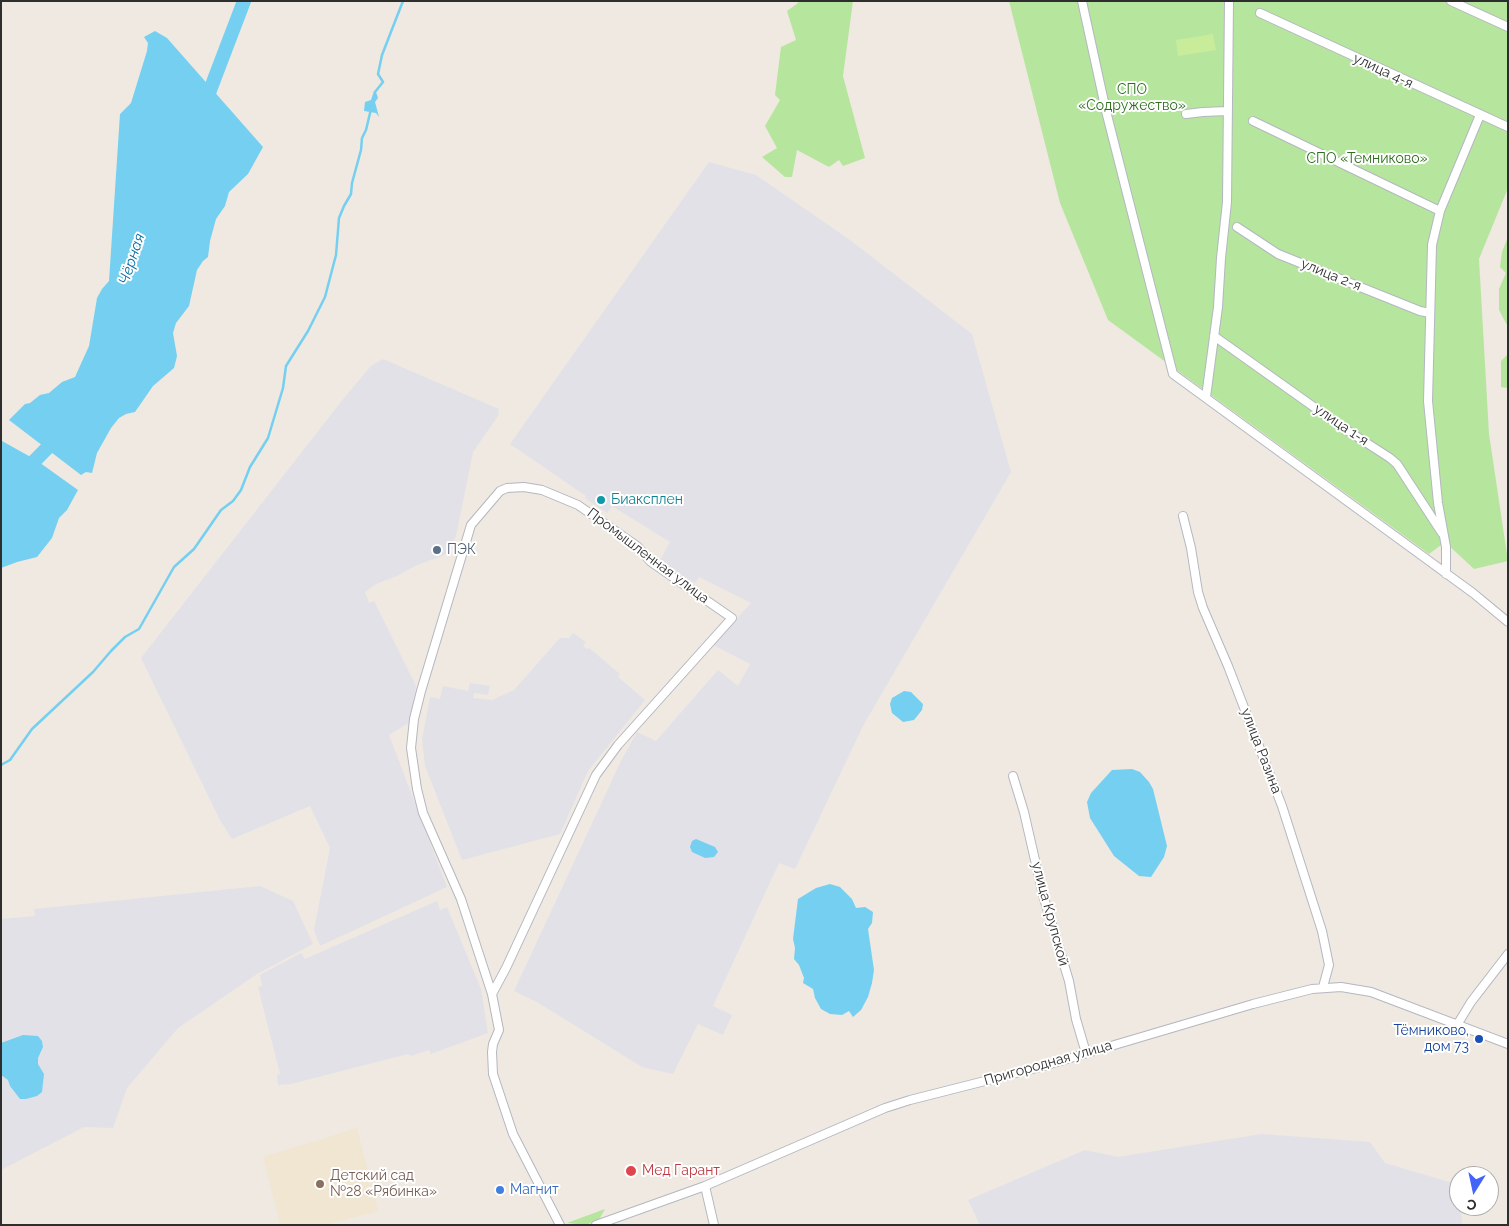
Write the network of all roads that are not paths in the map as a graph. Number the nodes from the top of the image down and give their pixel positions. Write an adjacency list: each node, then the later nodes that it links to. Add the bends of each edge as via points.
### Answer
1 (1082, 1): 15 (street, via 1106,110 1174,374)
2 (1230, 1): 6 (street)
3 (1451, 1): 5 (street)
4 (1260, 13): 8 (street, улица 4-я)
5 (1508, 28)
6 (1227, 111): 7 (street); 14 (street, via 1228,202)
7 (1186, 114)
8 (1480, 115): 10 (street, улица 4-я); 11 (street)
9 (1253, 121): 11 (street)
10 (1508, 127)
11 (1440, 211): 13 (street, via 1432,245)
12 (1237, 227): 13 (street, улица 2-я, via 1278,254)
13 (1430, 313): 17 (street, via 1428,401)
14 (1214, 336): 15 (street); 17 (street, улица 1-я, via 1397,464)
15 (1206, 397): 18 (street)
16 (1183, 516): 22 (street, улица Разина, via 1203,608 1282,806 1320,924 1328,956)
17 (1444, 537): 18 (street)
18 (1446, 574): 19 (street)
19 (1508, 622)
20 (1013, 776): 26 (street, улица Крупской)
21 (1508, 954): 24 (street)
22 (1323, 988): 24 (street, Пригородная улица, via 1371,992); 26 (street, Пригородная улица, via 1253,1004)
23 (492, 994): 23 (street, Промышленная улица, via 461,899 422,807 414,772 412,739 419,699 471,525 500,491 524,487 542,490 578,505 637,546 651,562 732,618 618,745 596,775); 28 (street, Промышленная улица, via 499,1030 493,1044 493,1074 513,1134)
24 (1457, 1025): 25 (street, Пригородная улица)
25 (1508, 1044)
26 (1086, 1053): 27 (street, Пригородная улица, via 885,1108)
27 (705, 1186): 29 (street, Пригородная улица); 30 (street)
28 (560, 1225)
29 (596, 1225)
30 (714, 1225)

